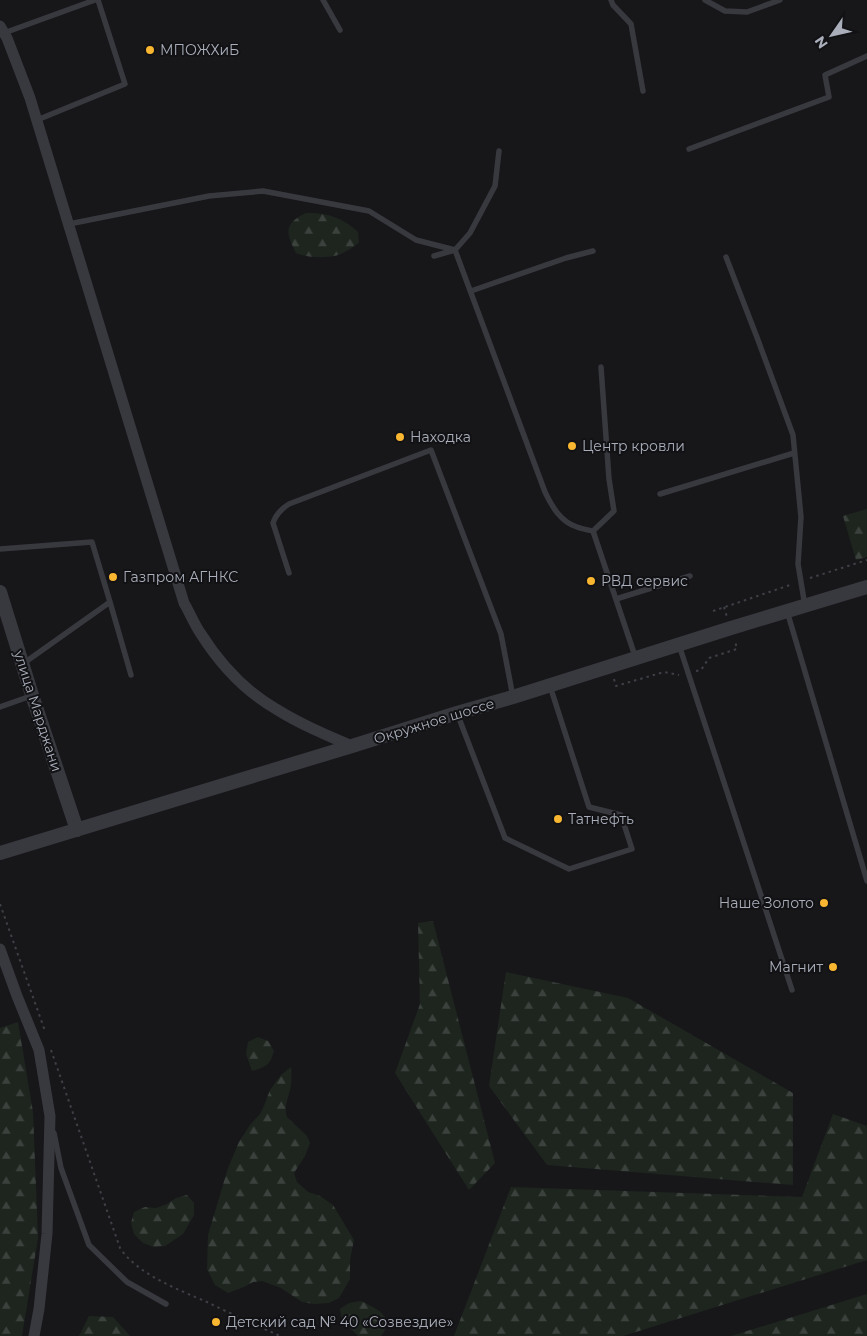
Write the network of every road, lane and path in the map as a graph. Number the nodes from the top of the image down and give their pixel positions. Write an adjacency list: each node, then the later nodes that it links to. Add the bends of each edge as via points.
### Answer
1 (96, 0): 6 (lane); 10 (lane, via 125,84)
2 (323, 0): 7 (lane)
3 (611, 0): 9 (lane, via 631,24)
4 (704, 0): 5 (lane, via 726,11 747,12)
5 (780, 0)
6 (2, 29): 10 (street)
7 (340, 30)
8 (867, 56): 11 (lane, via 825,75 828,96)
9 (643, 92)
10 (37, 120): 13 (street)
11 (689, 149)
12 (499, 151): 14 (lane, via 495,186 470,233)
13 (69, 224): 14 (lane, via 209,196 263,191 369,211 416,240); 44 (street, via 184,603 200,633 220,661 244,685 276,709)
14 (455, 250): 16 (lane); 18 (lane)
15 (593, 251): 18 (lane)
16 (434, 256)
17 (726, 257): 20 (lane, via 793,434)
18 (471, 291): 22 (lane, via 551,505 567,522)
19 (600, 367): 22 (lane, via 614,511)
20 (794, 453): 21 (lane); 27 (lane)
21 (660, 494)
22 (593, 531): 30 (lane)
23 (0, 549): 31 (lane, via 92,542)
24 (867, 560): 27 (path)
25 (289, 573): 41 (lane, via 273,523 283,508 431,450 501,634)
26 (690, 576): 30 (lane)
27 (801, 581): 32 (lane); 33 (path)
28 (867, 587): 32 (street, Окружное шоссе)
29 (0, 592): 37 (street, улица Марджани)
30 (616, 598): 36 (lane)
31 (110, 602): 37 (lane); 38 (lane)
32 (805, 606): 34 (street, Окружное шоссе)
33 (713, 611)
34 (787, 611): 35 (street, Окружное шоссе); 47 (lane)
35 (679, 645): 36 (street, Окружное шоссе); 50 (lane)
36 (636, 659): 39 (street, Окружное шоссе)
37 (22, 664): 40 (street, улица Марджани)
38 (131, 674)
39 (550, 686): 41 (street, Окружное шоссе); 43 (lane, via 589,807 621,815 632,849 570,869 505,838)
40 (32, 696): 42 (lane); 45 (street, улица Марджани)
41 (513, 697): 43 (street, Окружное шоссе)
42 (0, 707)
43 (458, 713): 44 (street, Окружное шоссе)
44 (352, 746): 45 (street, Окружное шоссе)
45 (77, 830): 46 (street, Окружное шоссе)
46 (0, 853)
47 (867, 881)
48 (0, 904): 51 (path)
49 (0, 949): 53 (street, via 39,1050)
50 (792, 990)
51 (46, 1034)
52 (49, 1043): 56 (path, via 124,1254 136,1266 169,1285)
53 (50, 1116): 54 (lane, via 61,1168 89,1245 128,1282); 55 (street, via 47,1234)
54 (166, 1304)
55 (34, 1336)
56 (280, 1336)

